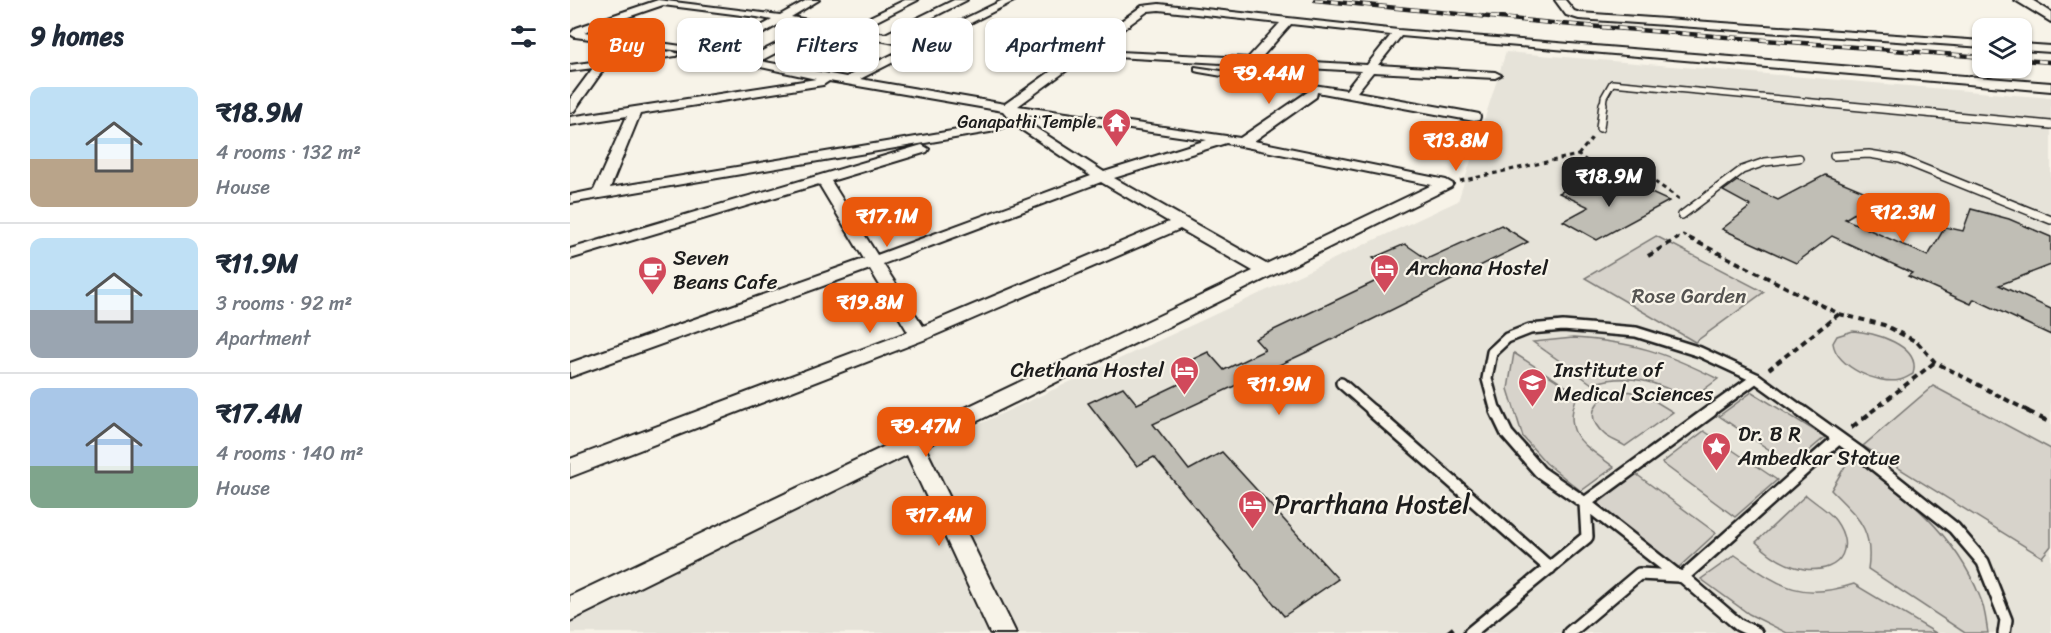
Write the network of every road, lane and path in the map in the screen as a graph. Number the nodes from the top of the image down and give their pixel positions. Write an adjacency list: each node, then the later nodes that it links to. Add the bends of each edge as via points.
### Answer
1 (749, 0): 9 (street)
2 (814, 0): 10 (street)
3 (913, 0): 11 (street)
4 (962, 0): 19 (street)
5 (1011, 0): 13 (street)
6 (1560, 0): 21 (street, via 1570,13 1579,16)
7 (2022, 0): 12 (street)
8 (665, 1): 9 (street); 16 (street)
9 (725, 10): 10 (street)
10 (780, 18)
11 (875, 18)
12 (2051, 18)
13 (973, 19)
14 (1288, 21): 15 (street, via 1158,7 1145,8); 17 (street); 28 (street)
15 (1126, 22)
16 (575, 30): 22 (street, via 574,34)
17 (1398, 33): 32 (street); 37 (street)
18 (879, 36): 19 (street)
19 (886, 37): 20 (street)
20 (891, 38)
21 (1972, 43)
22 (677, 48)
23 (2032, 48): 24 (street)
24 (2051, 49)
25 (1126, 55): 28 (street)
26 (1126, 56): 39 (street)
27 (891, 58): 36 (street)
28 (1251, 62): 32 (street)
29 (763, 65): 36 (street)
30 (588, 66): 31 (street)
31 (570, 68)
32 (1370, 68): 35 (street); 39 (street)
33 (596, 72): 40 (street)
34 (1062, 72): 42 (street)
35 (1496, 75)
36 (842, 80): 41 (street); 42 (street)
37 (2051, 87)
38 (1312, 94): 49 (street)
39 (1349, 94): 43 (street)
40 (570, 108)
41 (635, 111): 44 (street); 56 (street)
42 (1012, 113): 46 (street); 48 (street); 53 (street, via 1020,123)
43 (1474, 117)
44 (570, 121)
45 (2051, 125): 47 (lane, via 1611,83 1604,97)
46 (990, 128): 54 (street); 56 (street)
47 (1600, 128): 50 (path)
48 (1225, 139): 49 (street); 53 (street)
49 (1243, 142): 55 (street)
50 (1578, 155): 55 (path); 58 (path, via 1604,173 1652,180)
51 (1834, 156): 60 (lane, via 1869,154 1900,159)
52 (1799, 158): 58 (lane, via 1756,165 1736,173)
53 (1102, 177): 61 (street); 64 (street)
54 (823, 180): 62 (street); 64 (street)
55 (1446, 184): 65 (street)
56 (600, 194): 57 (street)
57 (570, 199)
58 (1694, 209): 59 (lane)
59 (1682, 215)
60 (2051, 220)
61 (1180, 223): 65 (street); 67 (street)
62 (570, 254)
63 (1648, 256): 66 (path, via 1683,235)
64 (874, 260): 67 (street); 69 (street)
65 (1265, 271): 74 (street)
66 (1839, 315): 68 (path, via 1884,325 1917,342); 70 (path)
67 (919, 335): 75 (street)
68 (1935, 362): 72 (path); 73 (path)
69 (570, 370)
70 (1756, 378): 73 (lane); 76 (lane); 76 (lane, via 1701,352 1636,332 1563,326 1530,328 1507,338 1492,352 1487,379 1493,405 1507,434 1540,472)
71 (1341, 383): 77 (lane)
72 (2051, 423)
73 (1838, 439): 78 (lane); 85 (lane, via 1945,521 1983,561 2006,620)
74 (912, 443): 79 (street); 81 (street)
75 (570, 468)
76 (1585, 503): 77 (lane, via 1587,537); 78 (lane)
77 (1550, 568): 82 (lane)
78 (1680, 576): 80 (lane); 83 (lane, via 1638,574)
79 (570, 609)
80 (1741, 629): 84 (lane)
81 (1004, 633)
82 (1470, 633)
83 (1569, 633)
84 (1756, 633)
85 (2004, 633)

